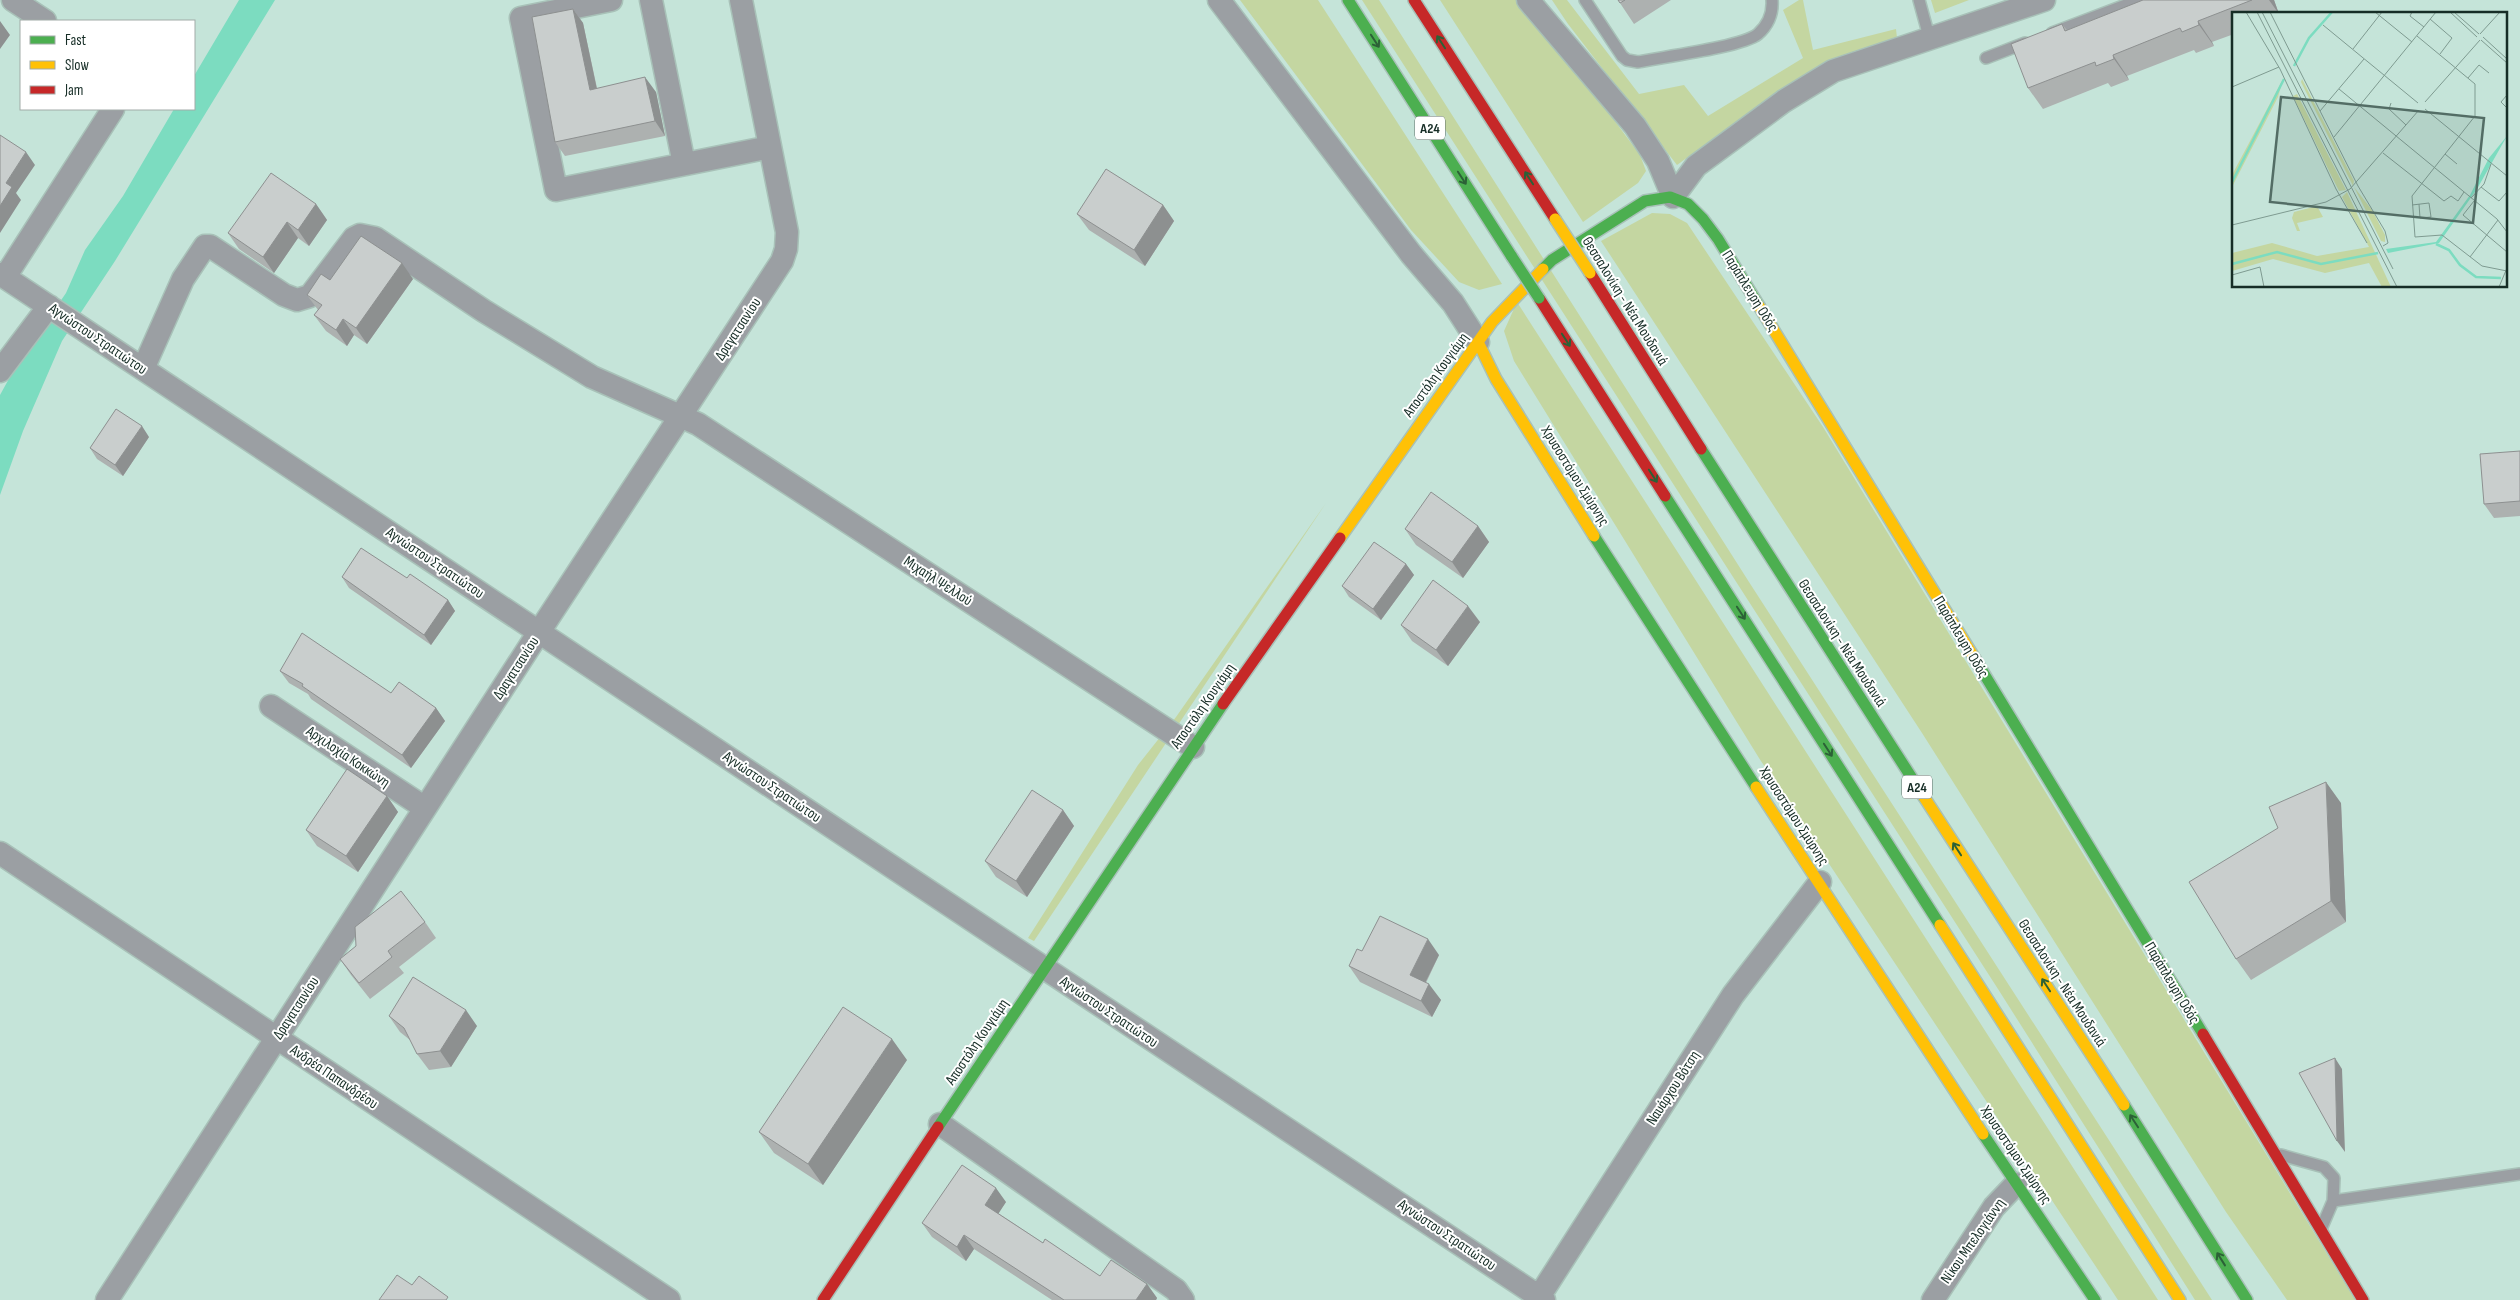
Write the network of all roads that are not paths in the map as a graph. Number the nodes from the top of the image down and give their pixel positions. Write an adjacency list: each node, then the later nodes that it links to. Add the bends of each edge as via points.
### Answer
1 (13, 0): 15 (street)
2 (611, 0): 20 (street, via 521,18 556,190)
3 (651, 0): 20 (street)
4 (740, 0): 19 (street, Δραγατσανίου)
5 (1219, 0): 24 (street, via 1411,254 1453,303)
6 (1348, 0): 53 (main road, Α24, one-way to 53, bridge)
7 (1414, 0): 54 (main road, Θεσσαλονίκη - Νέα Μουδανιά / Α24, one-way to 7, bridge)
8 (1528, 0): 21 (street, via 1635,126 1658,162)
9 (1585, 0): 10 (lane, via 1622,56 1638,62 1741,42 1757,35 1773,10)
10 (1772, 0)
11 (1920, 0): 16 (lane)
12 (2044, 0): 16 (street)
13 (2139, 0): 14 (lane)
14 (2110, 5): 17 (lane)
15 (43, 20)
16 (1930, 40): 21 (street, via 1834,71 1808,85 1696,166)
17 (1986, 58)
18 (113, 110): 22 (street)
19 (770, 147): 20 (street); 31 (street, Δραγατσανίου, via 787,232 785,254)
20 (684, 164)
21 (1673, 197): 24 (main road, Αποστόλη Κουγιάμη, via 1662,195 1645,201 1552,260 1492,322); 41 (main road, Παράπλευρη Οδός, via 1689,203 1722,246)
22 (2, 275): 23 (street, Αγνώστου Στρατιώτου)
23 (49, 306): 25 (street, Αγνώστου Στρατιώτου); 26 (street)
24 (1478, 342): 28 (main road, Χρυσοστόμου Σμύρνης); 30 (main road, Αποστόλη Κουγιάμη)
25 (143, 368): 31 (street, Μιχαήλ Ψελλού, via 184,279 205,246 210,246 284,295 297,300 310,296 354,238 367,235 386,244 484,311 592,377); 32 (street, Αγνώστου Στρατιώτου)
26 (0, 371)
27 (1480, 379): 28 (main road)
28 (1496, 379): 37 (main road, Χρυσοστόμου Σμύρνης, via 1654,632)
29 (1464, 382): 30 (main road)
30 (1445, 388): 34 (main road, Αποστόλη Κουγιάμη)
31 (683, 415): 32 (street, Δραγατσανίου); 34 (street, Μιχαήλ Ψελλού)
32 (539, 632): 35 (street, Δραγατσανίου); 38 (street, Αγνώστου Στρατιώτου)
33 (271, 706): 35 (street, Αρχιλοχία Κοκκώνη)
34 (1193, 747): 38 (main road, Αποστόλη Κουγιάμη)
35 (425, 808): 39 (street, Δραγατσανίου)
36 (0, 853): 39 (street, Ανδρέα Παπανδρέου)
37 (1820, 882): 43 (main road, Χρυσοστόμου Σμύρνης); 46 (street, Ναυάρχου Βότση, via 1733,995)
38 (1045, 969): 40 (main road, Αποστόλη Κουγιάμη); 46 (street, Αγνώστου Στρατιώτου)
39 (276, 1039): 47 (street, Δραγατσανίου); 48 (street, Ανδρέα Παπανδρέου)
40 (940, 1124): 49 (main road, Αποστόλη Κουγιάμη); 50 (street, via 1176,1290)
41 (2274, 1153): 44 (lane, via 2324,1166 2334,1178); 45 (main road, Παράπλευρη Οδός)
42 (2520, 1174): 44 (lane)
43 (2016, 1184): 51 (street, Νίκου Μπελογιάννη, via 1994,1206); 52 (main road, Χρυσοστόμου Σμύρνης)
44 (2333, 1201): 45 (lane)
45 (2321, 1230): 55 (main road, Παράπλευρη Οδός)
46 (1540, 1299)
47 (107, 1300)
48 (669, 1300)
49 (823, 1300)
50 (1183, 1300)
51 (1933, 1300)
52 (2095, 1300)
53 (2180, 1300)
54 (2247, 1300)
55 (2363, 1300)

